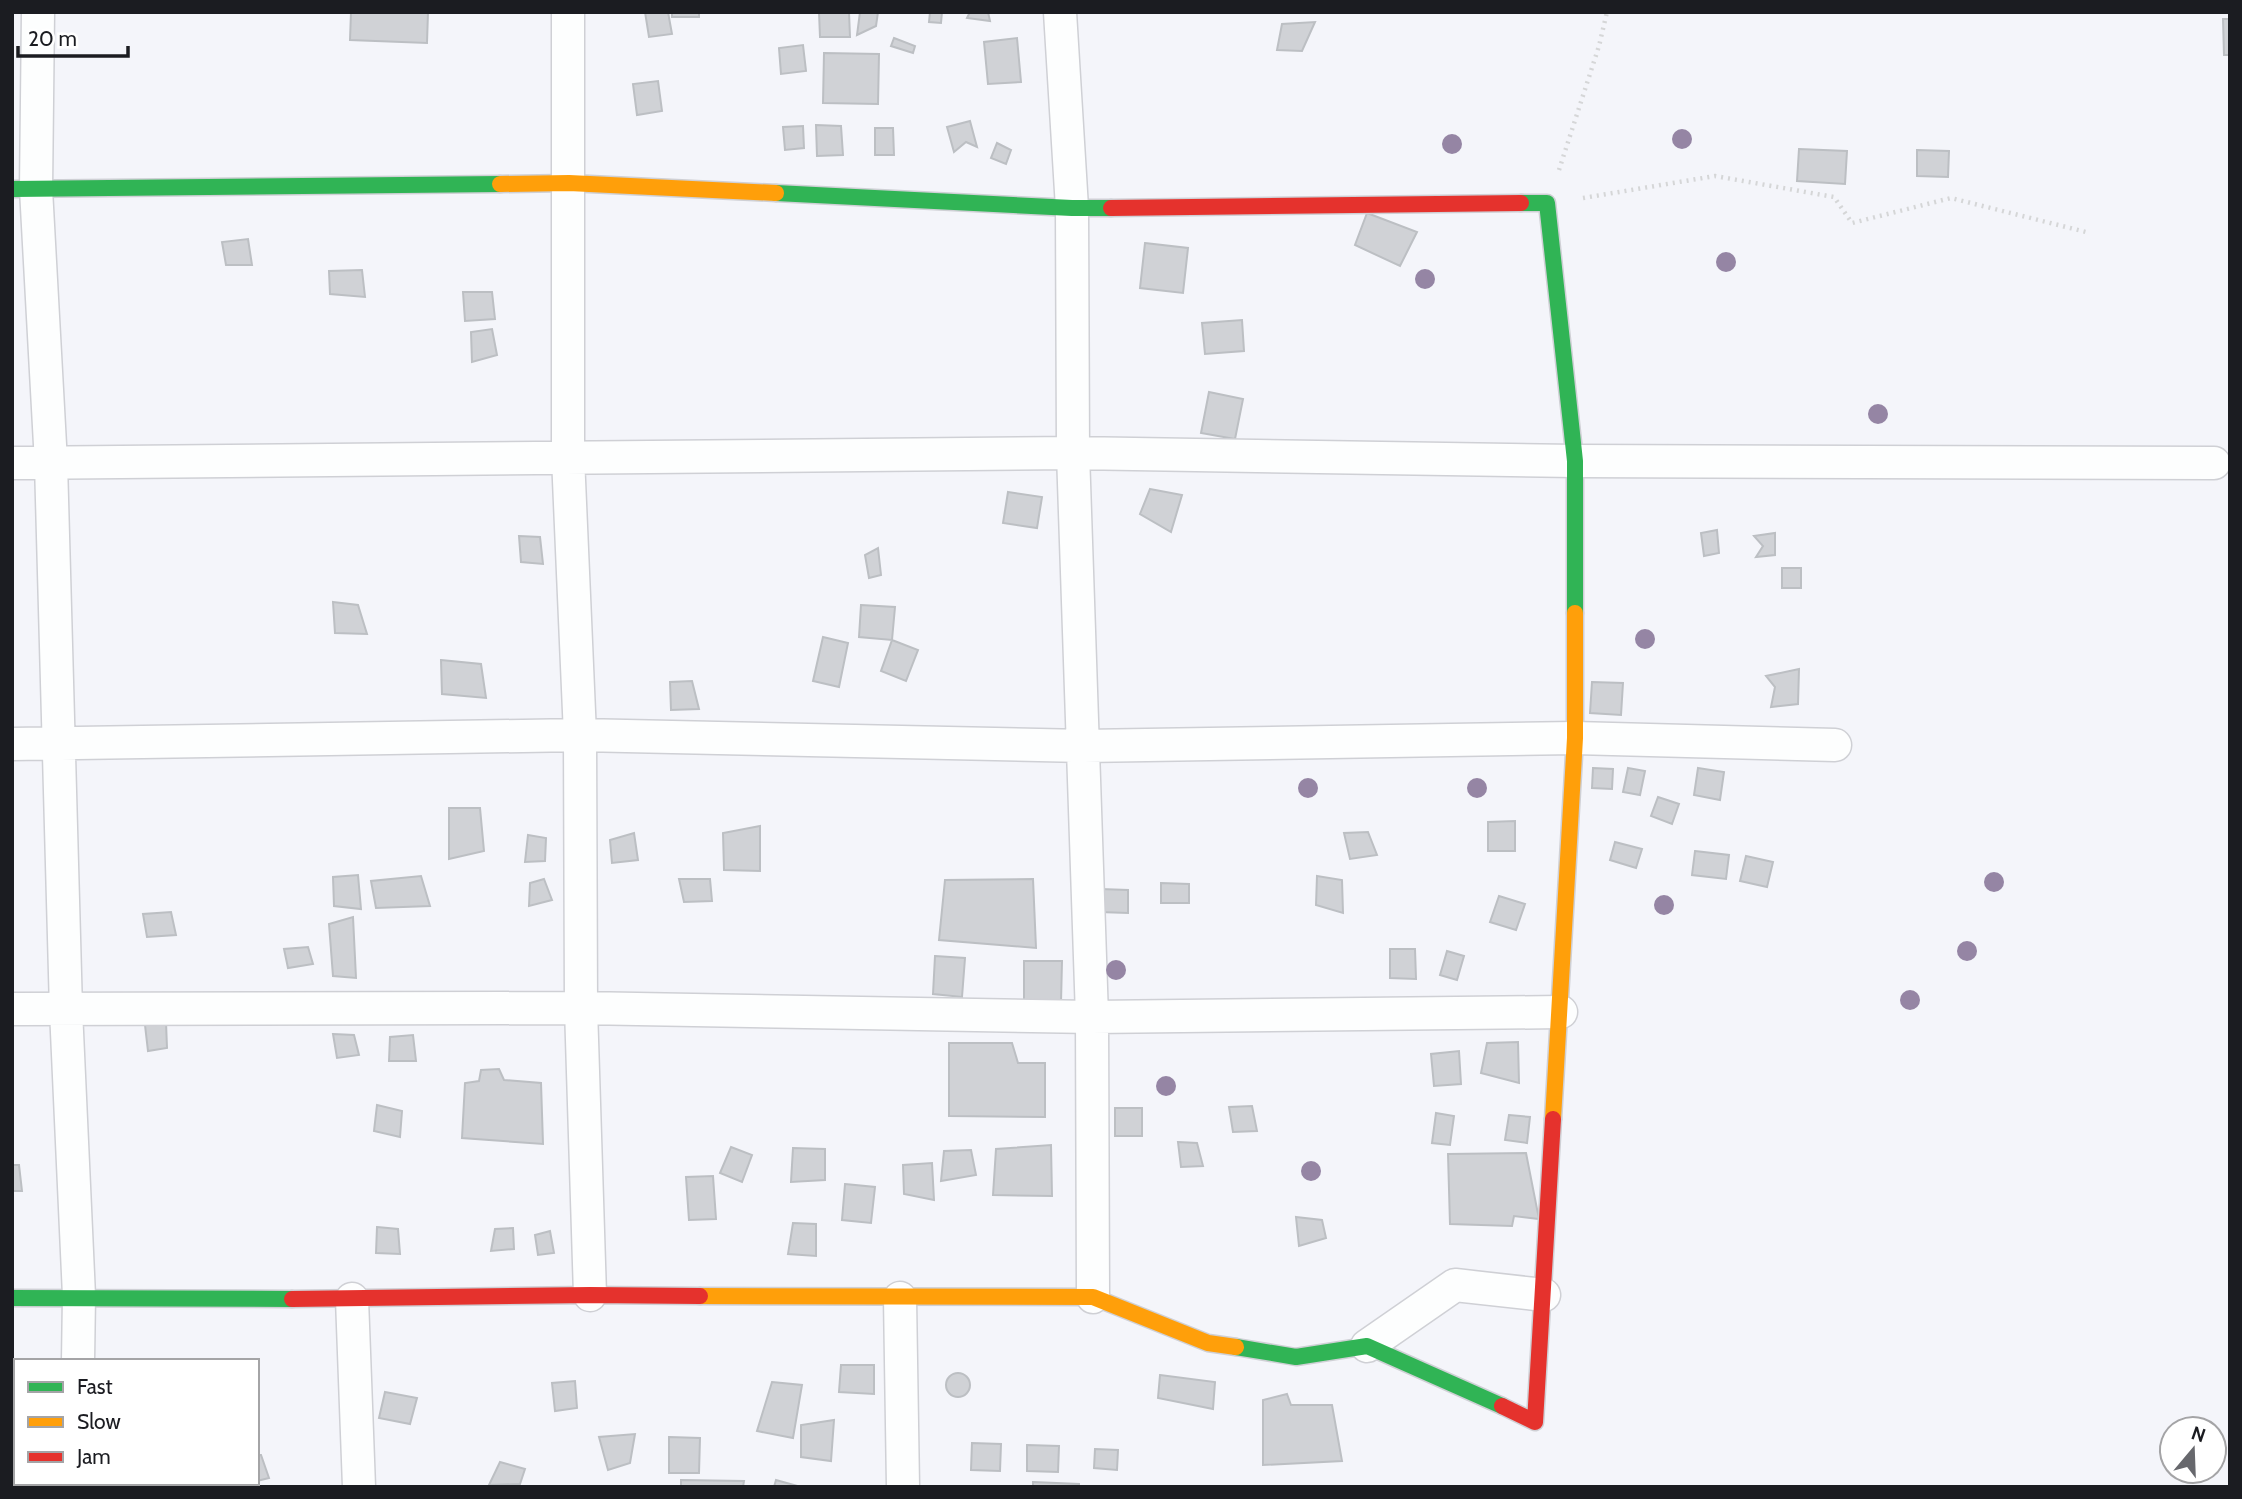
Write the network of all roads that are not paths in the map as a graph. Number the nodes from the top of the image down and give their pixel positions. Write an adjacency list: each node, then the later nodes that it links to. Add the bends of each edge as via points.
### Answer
1 (38, 12): 5 (street)
2 (568, 12): 4 (street)
3 (1060, 12): 6 (street)
4 (569, 183): 5 (street); 6 (street); 8 (street)
5 (24, 189): 11 (street)
6 (1072, 208): 7 (street); 9 (street, via 1547,203)
7 (1073, 453): 8 (street); 9 (street); 18 (street)
8 (568, 457): 11 (street); 13 (street)
9 (1575, 461): 12 (street); 14 (street)
10 (12, 463): 11 (street)
11 (51, 463): 16 (street)
12 (2214, 463)
13 (580, 735): 16 (street); 18 (street); 19 (street)
14 (1575, 738): 17 (street); 18 (street); 22 (street)
15 (12, 744): 16 (street)
16 (58, 745): 21 (street)
17 (1835, 745)
18 (1084, 746): 23 (street)
19 (581, 1008): 21 (street); 23 (street); 24 (street)
20 (12, 1009): 21 (street)
21 (66, 1010): 26 (street)
22 (1561, 1012): 23 (street); 25 (street)
23 (1092, 1017): 27 (street)
24 (590, 1295): 29 (street); 30 (street)
25 (1544, 1295): 31 (street, via 1455,1285); 31 (street, via 1535,1422)
26 (79, 1296): 28 (street); 30 (street); 32 (street)
27 (1093, 1297): 29 (street); 31 (street, via 1208,1343 1296,1357)
28 (12, 1298)
29 (900, 1298): 34 (street)
30 (352, 1299): 33 (street)
31 (1367, 1346)
32 (78, 1359)
33 (359, 1487)
34 (903, 1487)

